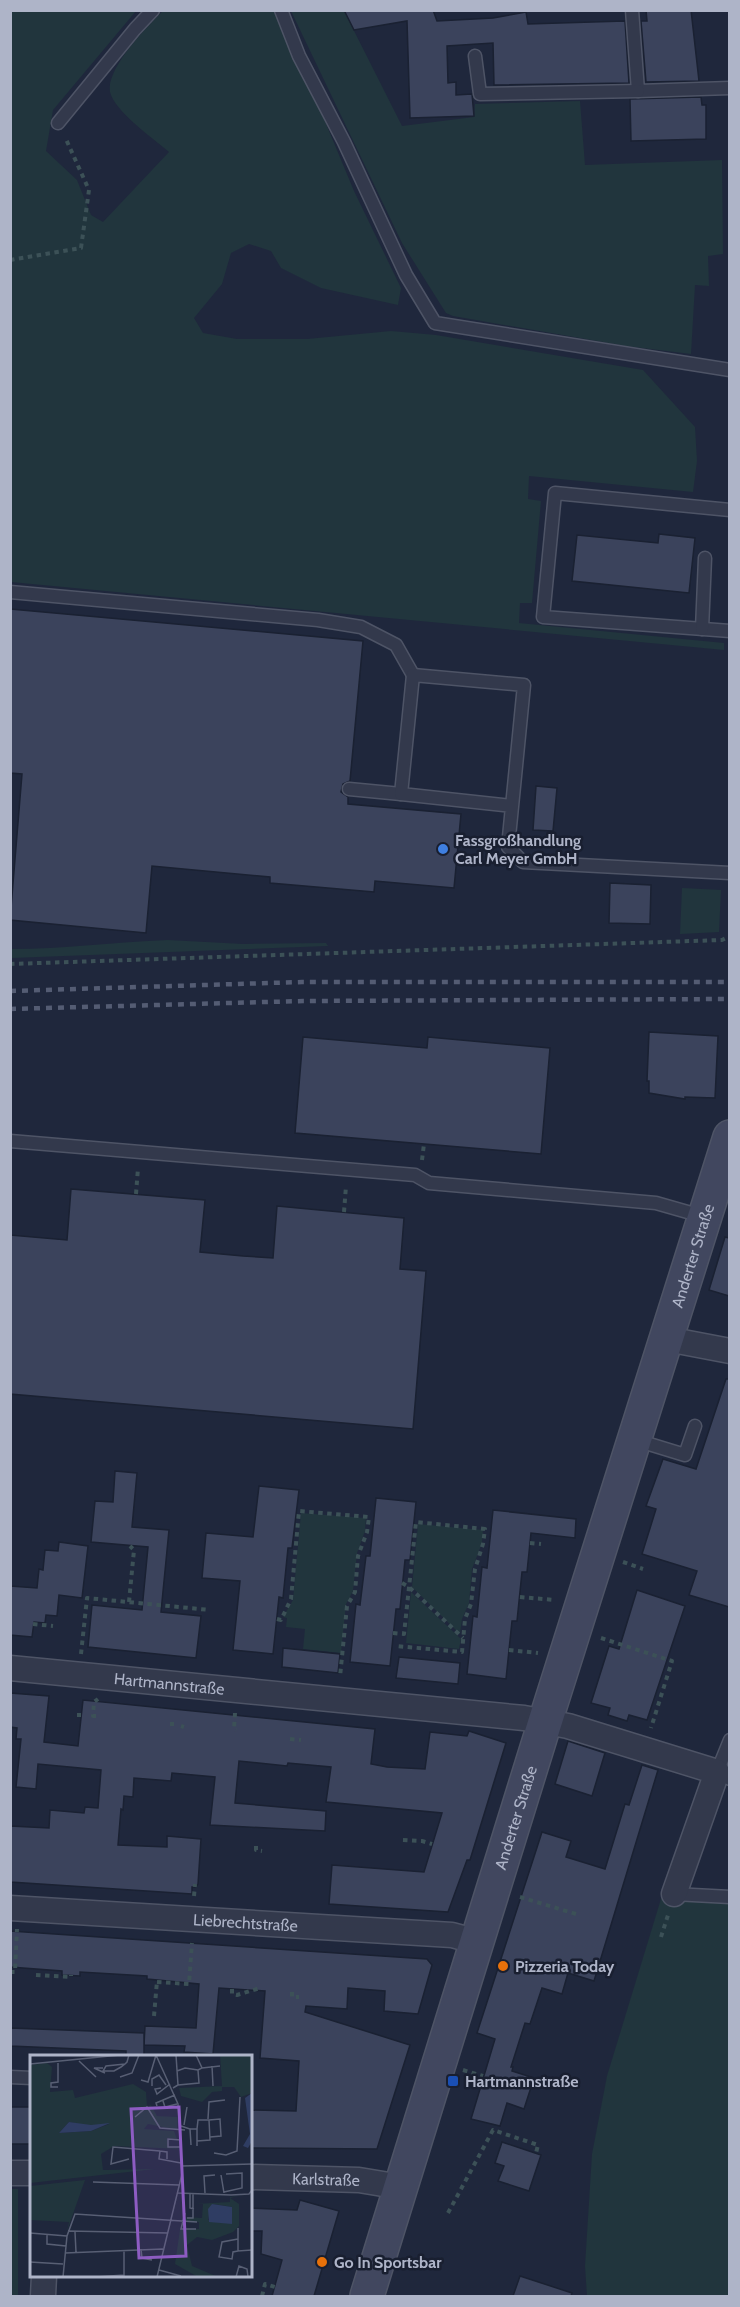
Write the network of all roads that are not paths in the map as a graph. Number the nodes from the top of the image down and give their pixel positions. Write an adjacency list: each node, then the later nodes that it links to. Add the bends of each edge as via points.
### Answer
1 (153, 10): 7 (lane)
2 (281, 10): 8 (lane, via 299,56 406,275 435,323)
3 (632, 10): 6 (lane)
4 (475, 56): 6 (lane, via 480,94)
5 (729, 88): 6 (lane)
6 (638, 91)
7 (58, 123)
8 (729, 370)
9 (729, 510): 12 (lane, via 555,493 543,617)
10 (705, 558): 12 (lane)
11 (10, 592): 14 (lane, via 361,627 396,645)
12 (702, 629): 13 (lane)
13 (729, 631)
14 (413, 675): 16 (lane); 17 (lane, via 524,686)
15 (349, 789): 16 (lane)
16 (401, 794): 17 (lane)
17 (512, 806): 18 (lane, via 508,847 524,862)
18 (729, 873)
19 (729, 1137): 21 (main road, Anderter Straße)
20 (10, 1141): 21 (lane, via 415,1175 429,1183 656,1203)
21 (705, 1216): 22 (main road, Anderter Straße)
22 (667, 1339): 23 (street); 25 (main road, Anderter Straße)
23 (729, 1351)
24 (695, 1426): 25 (lane, via 686,1455)
25 (635, 1439): 27 (main road, Anderter Straße)
26 (10, 1668): 27 (street, Hartmannstraße)
27 (544, 1722): 29 (street, Hartmannstraße); 33 (main road, Anderter Straße)
28 (729, 1740): 29 (lane)
29 (723, 1775): 30 (street)
30 (674, 1894): 31 (lane)
31 (729, 1897)
32 (14, 1915): 33 (street, Liebrechtstraße, via 193,1910 452,1935)
33 (478, 1942): 39 (main road, Anderter Straße)
34 (10, 2077): 35 (lane)
35 (30, 2078)
36 (10, 2173): 37 (street)
37 (30, 2173)
38 (252, 2177): 39 (street, Karlstraße, via 359,2180)
39 (401, 2187): 42 (main road, Anderter Straße)
40 (44, 2277): 41 (street)
41 (43, 2296)
42 (367, 2296)

